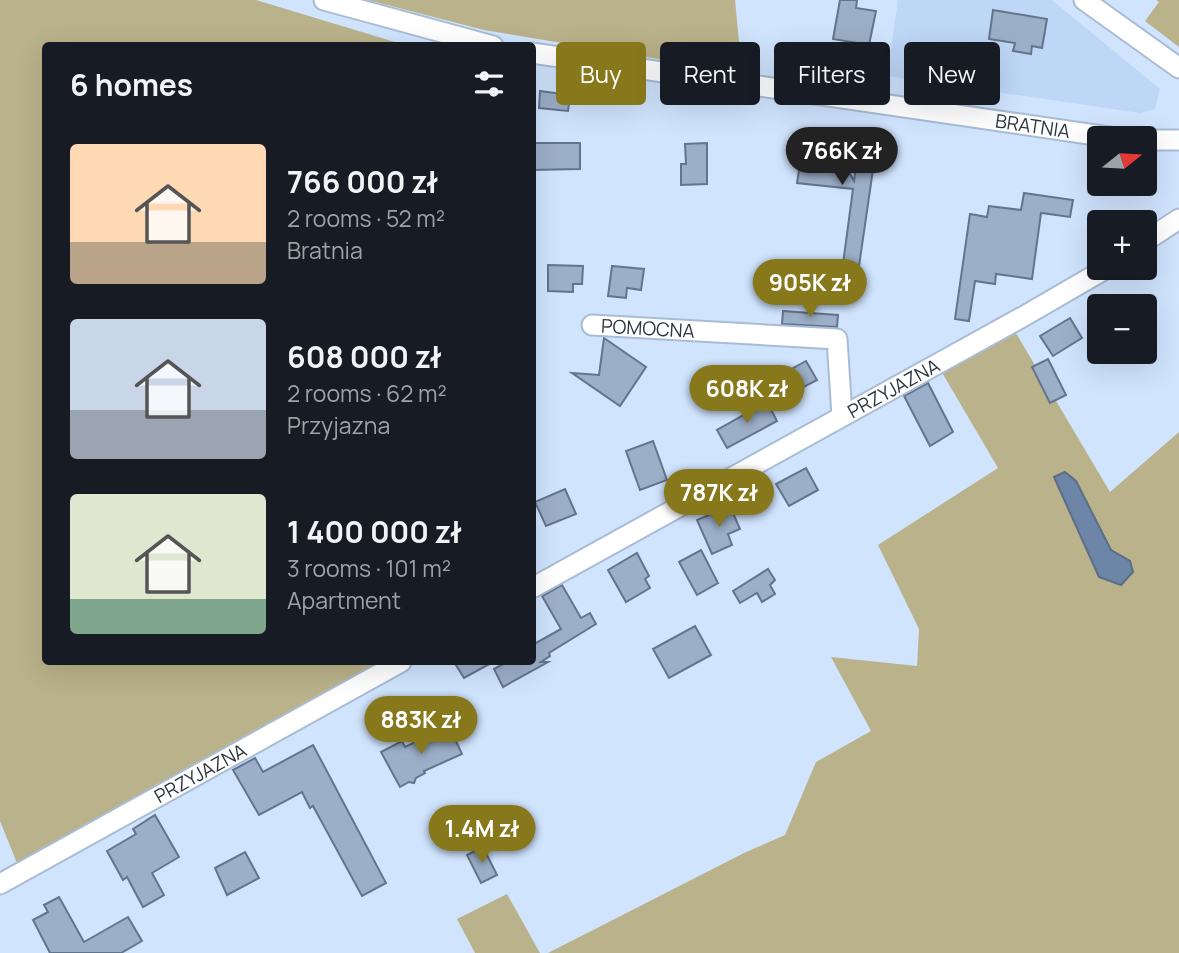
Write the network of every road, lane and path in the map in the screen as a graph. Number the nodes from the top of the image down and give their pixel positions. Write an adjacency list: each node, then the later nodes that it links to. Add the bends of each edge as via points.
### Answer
1 (324, 0): 3 (street)
2 (1084, 0): 5 (street)
3 (477, 42)
4 (536, 54): 6 (street, BRATNIA)
5 (1179, 68)
6 (1087, 134)
7 (1179, 139): 8 (street)
8 (1157, 140)
9 (1179, 219): 10 (street)
10 (1157, 233)
11 (1087, 279): 13 (street, PRZYJAZNA)
12 (592, 325): 13 (street, POMOCNA, via 838,339)
13 (842, 416): 14 (street, PRZYJAZNA)
14 (536, 587)
15 (396, 665): 16 (street, PRZYJAZNA)
16 (0, 884)

